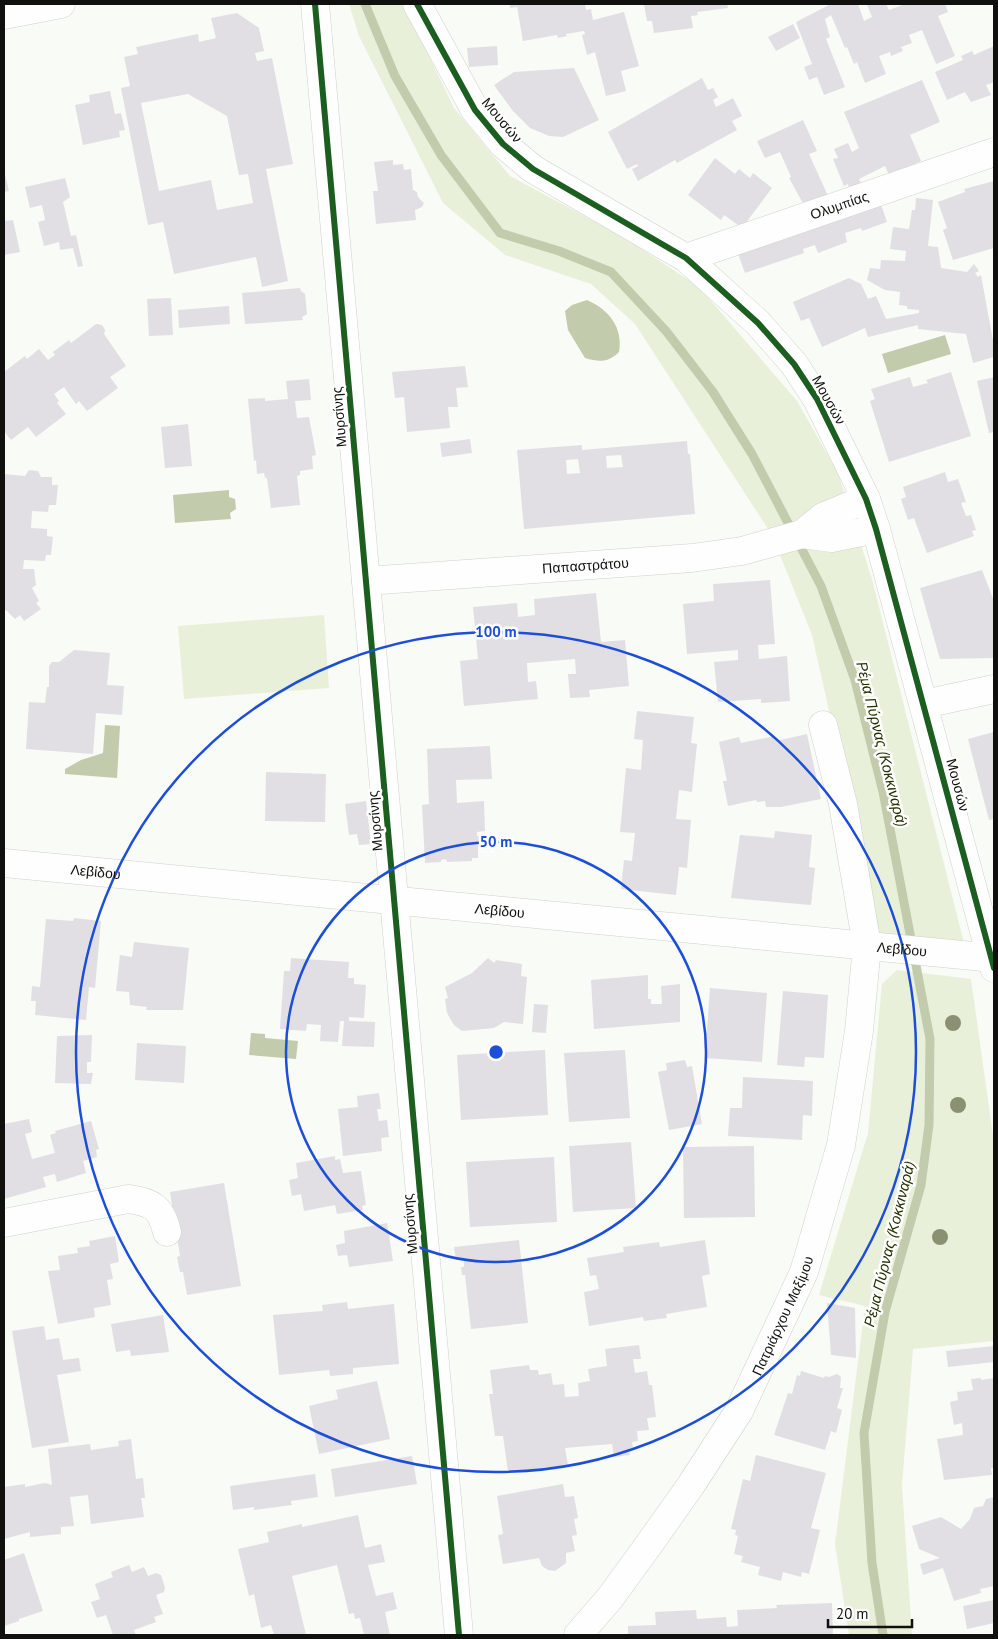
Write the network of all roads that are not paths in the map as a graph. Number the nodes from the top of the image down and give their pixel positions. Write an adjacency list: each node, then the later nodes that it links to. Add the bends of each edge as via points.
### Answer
1 (61, 4): 4 (street)
2 (315, 4): 10 (street, Μυρσίνης)
3 (418, 4): 6 (street, Μουσών, via 475,110 503,144 533,169)
4 (4, 15)
5 (994, 152): 6 (street, Ολυμπίας)
6 (686, 258): 7 (street, Μουσών, via 758,323 794,364 817,399)
7 (866, 499): 8 (street, Μουσών); 9 (street, Παπαστράτου, via 823,517)
8 (876, 529): 9 (street, Παπαστράτου, via 832,538); 12 (street, Μουσών)
9 (802, 534): 10 (street, Παπαστράτου, via 742,550 692,558)
10 (366, 581): 15 (street, Μυρσίνης)
11 (994, 689): 12 (street)
12 (924, 704): 17 (street, Μουσών)
13 (823, 725): 16 (street, Πατριάρχου Μαξίμου, via 843,804)
14 (4, 863): 15 (street, Λεβίδου)
15 (394, 901): 16 (street, Λεβίδου); 20 (street, Μυρσίνης)
16 (867, 946): 17 (street, Λεβίδου); 21 (street, Πατριάρχου Μαξίμου, via 859,1031 841,1145 804,1272 739,1412 655,1536 610,1598)
17 (994, 961)
18 (4, 1223): 19 (street, via 128,1199 155,1207 163,1217)
19 (167, 1232)
20 (459, 1635)
21 (578, 1635)

